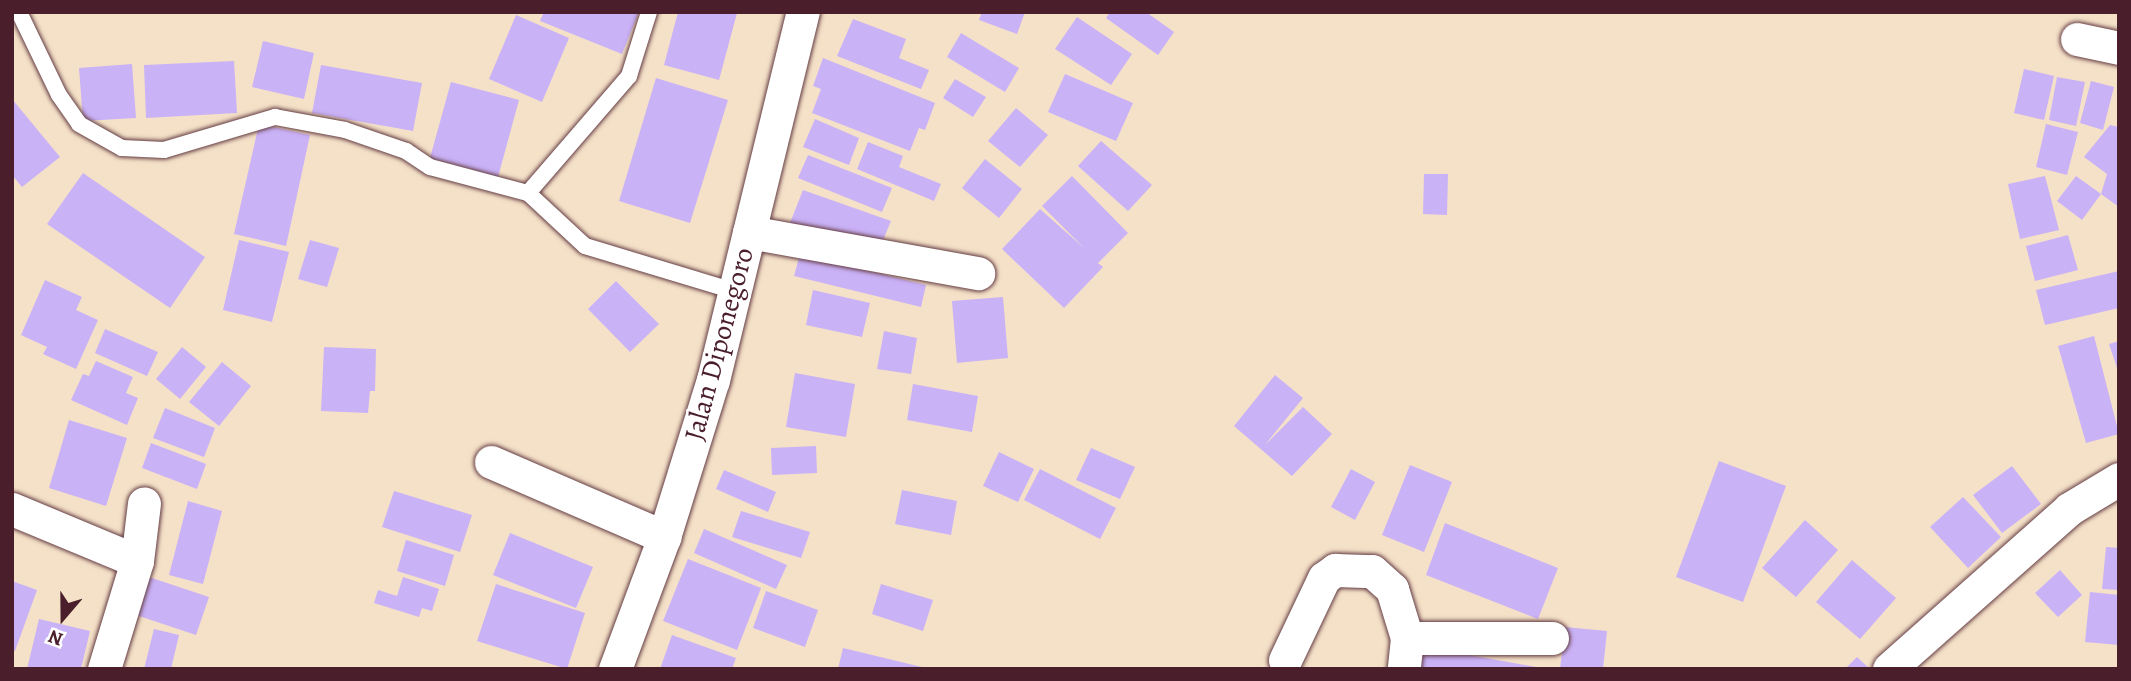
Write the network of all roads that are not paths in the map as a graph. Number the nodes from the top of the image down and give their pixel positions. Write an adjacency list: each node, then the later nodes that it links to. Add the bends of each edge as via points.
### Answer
1 (19, 12): 6 (lane, via 59,95 79,124 122,148 164,150 245,122 284,117 345,130 406,151 430,167)
2 (649, 12): 6 (lane, via 629,76)
3 (803, 12): 7 (street, Jalan Diponegoro)
4 (2077, 39): 5 (street)
5 (2119, 48)
6 (528, 194): 9 (lane, via 585,246)
7 (749, 232): 8 (street); 9 (street, Jalan Diponegoro)
8 (978, 273)
9 (734, 291): 14 (street, Jalan Diponegoro, via 713,380)
10 (491, 462): 14 (street)
11 (2119, 479): 21 (street, via 2069,509)
12 (144, 503): 15 (street)
13 (12, 509): 15 (street)
14 (664, 537): 20 (street, Jalan Diponegoro)
15 (137, 561): 19 (street)
16 (1552, 638): 17 (street)
17 (1406, 653): 18 (street, via 1392,589 1385,580 1372,571 1335,570 1313,593)
18 (1285, 660)
19 (104, 669)
20 (615, 669)
21 (1889, 669)

